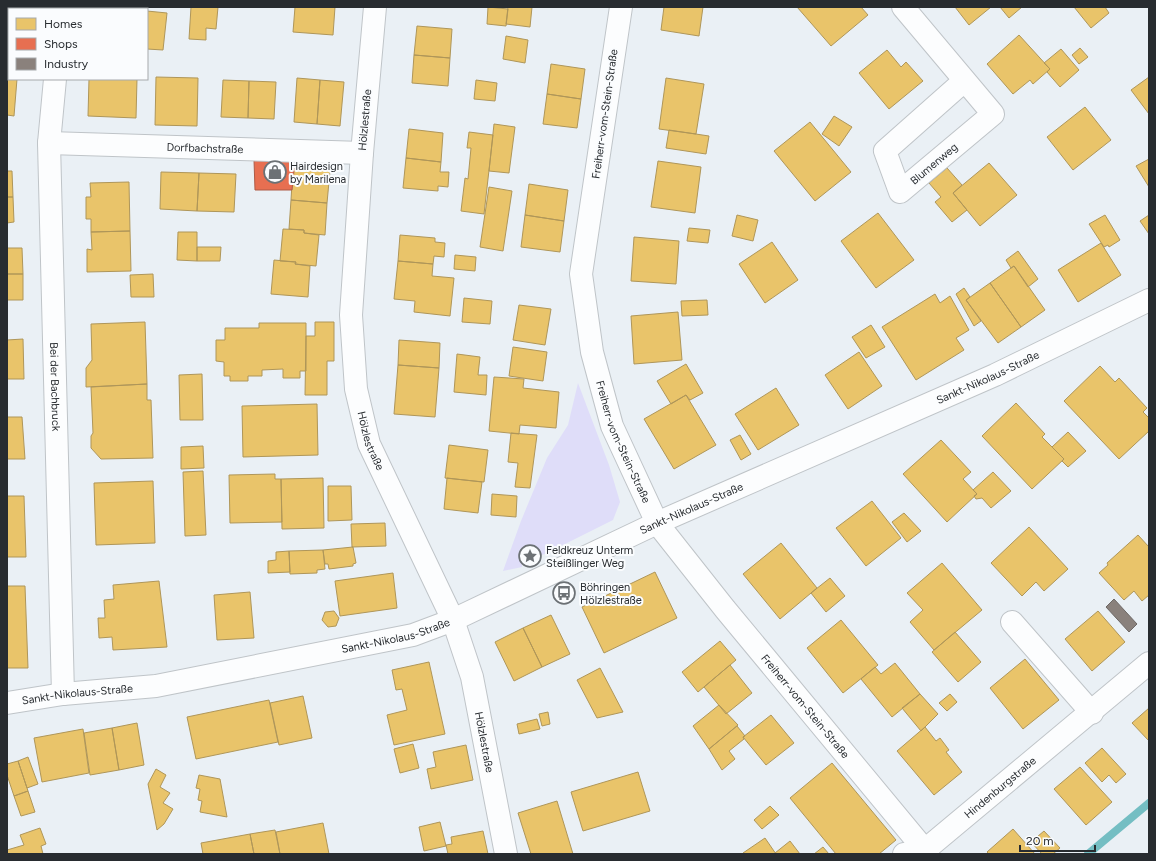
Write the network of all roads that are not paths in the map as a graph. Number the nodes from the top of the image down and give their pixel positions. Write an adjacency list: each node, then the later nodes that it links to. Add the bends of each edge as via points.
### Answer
1 (375, 7): 7 (street, Hölzlestraße)
2 (621, 7): 9 (street, Freiherr-vom-Stein-Straße, via 581,274 592,352 612,426)
3 (903, 7): 5 (street, Blumenweg)
4 (55, 80): 6 (street, Bei der Bachbruck)
5 (964, 81): 5 (street, Blumenweg, via 885,151 900,192 993,114)
6 (49, 143): 7 (street, Dorfbachstraße); 13 (street, Bei der Bachbruck)
7 (362, 153): 10 (street, Hölzlestraße, via 351,315 356,389 362,420 380,469)
8 (1149, 300): 9 (street, Sankt-Nikolaus-Straße, via 995,375)
9 (657, 523): 10 (street, Sankt-Nikolaus-Straße); 16 (street, Freiherr-vom-Stein-Straße)
10 (453, 620): 13 (street, Sankt-Nikolaus-Straße, via 406,637 156,686); 17 (street, Hölzlestraße, via 472,677)
11 (1012, 622): 15 (street)
12 (1149, 663): 15 (street, Hindenburgstraße)
13 (63, 694): 14 (street, Sankt-Nikolaus-Straße)
14 (7, 703)
15 (1092, 713): 16 (street, Hindenburgstraße)
16 (919, 853)
17 (506, 854)

